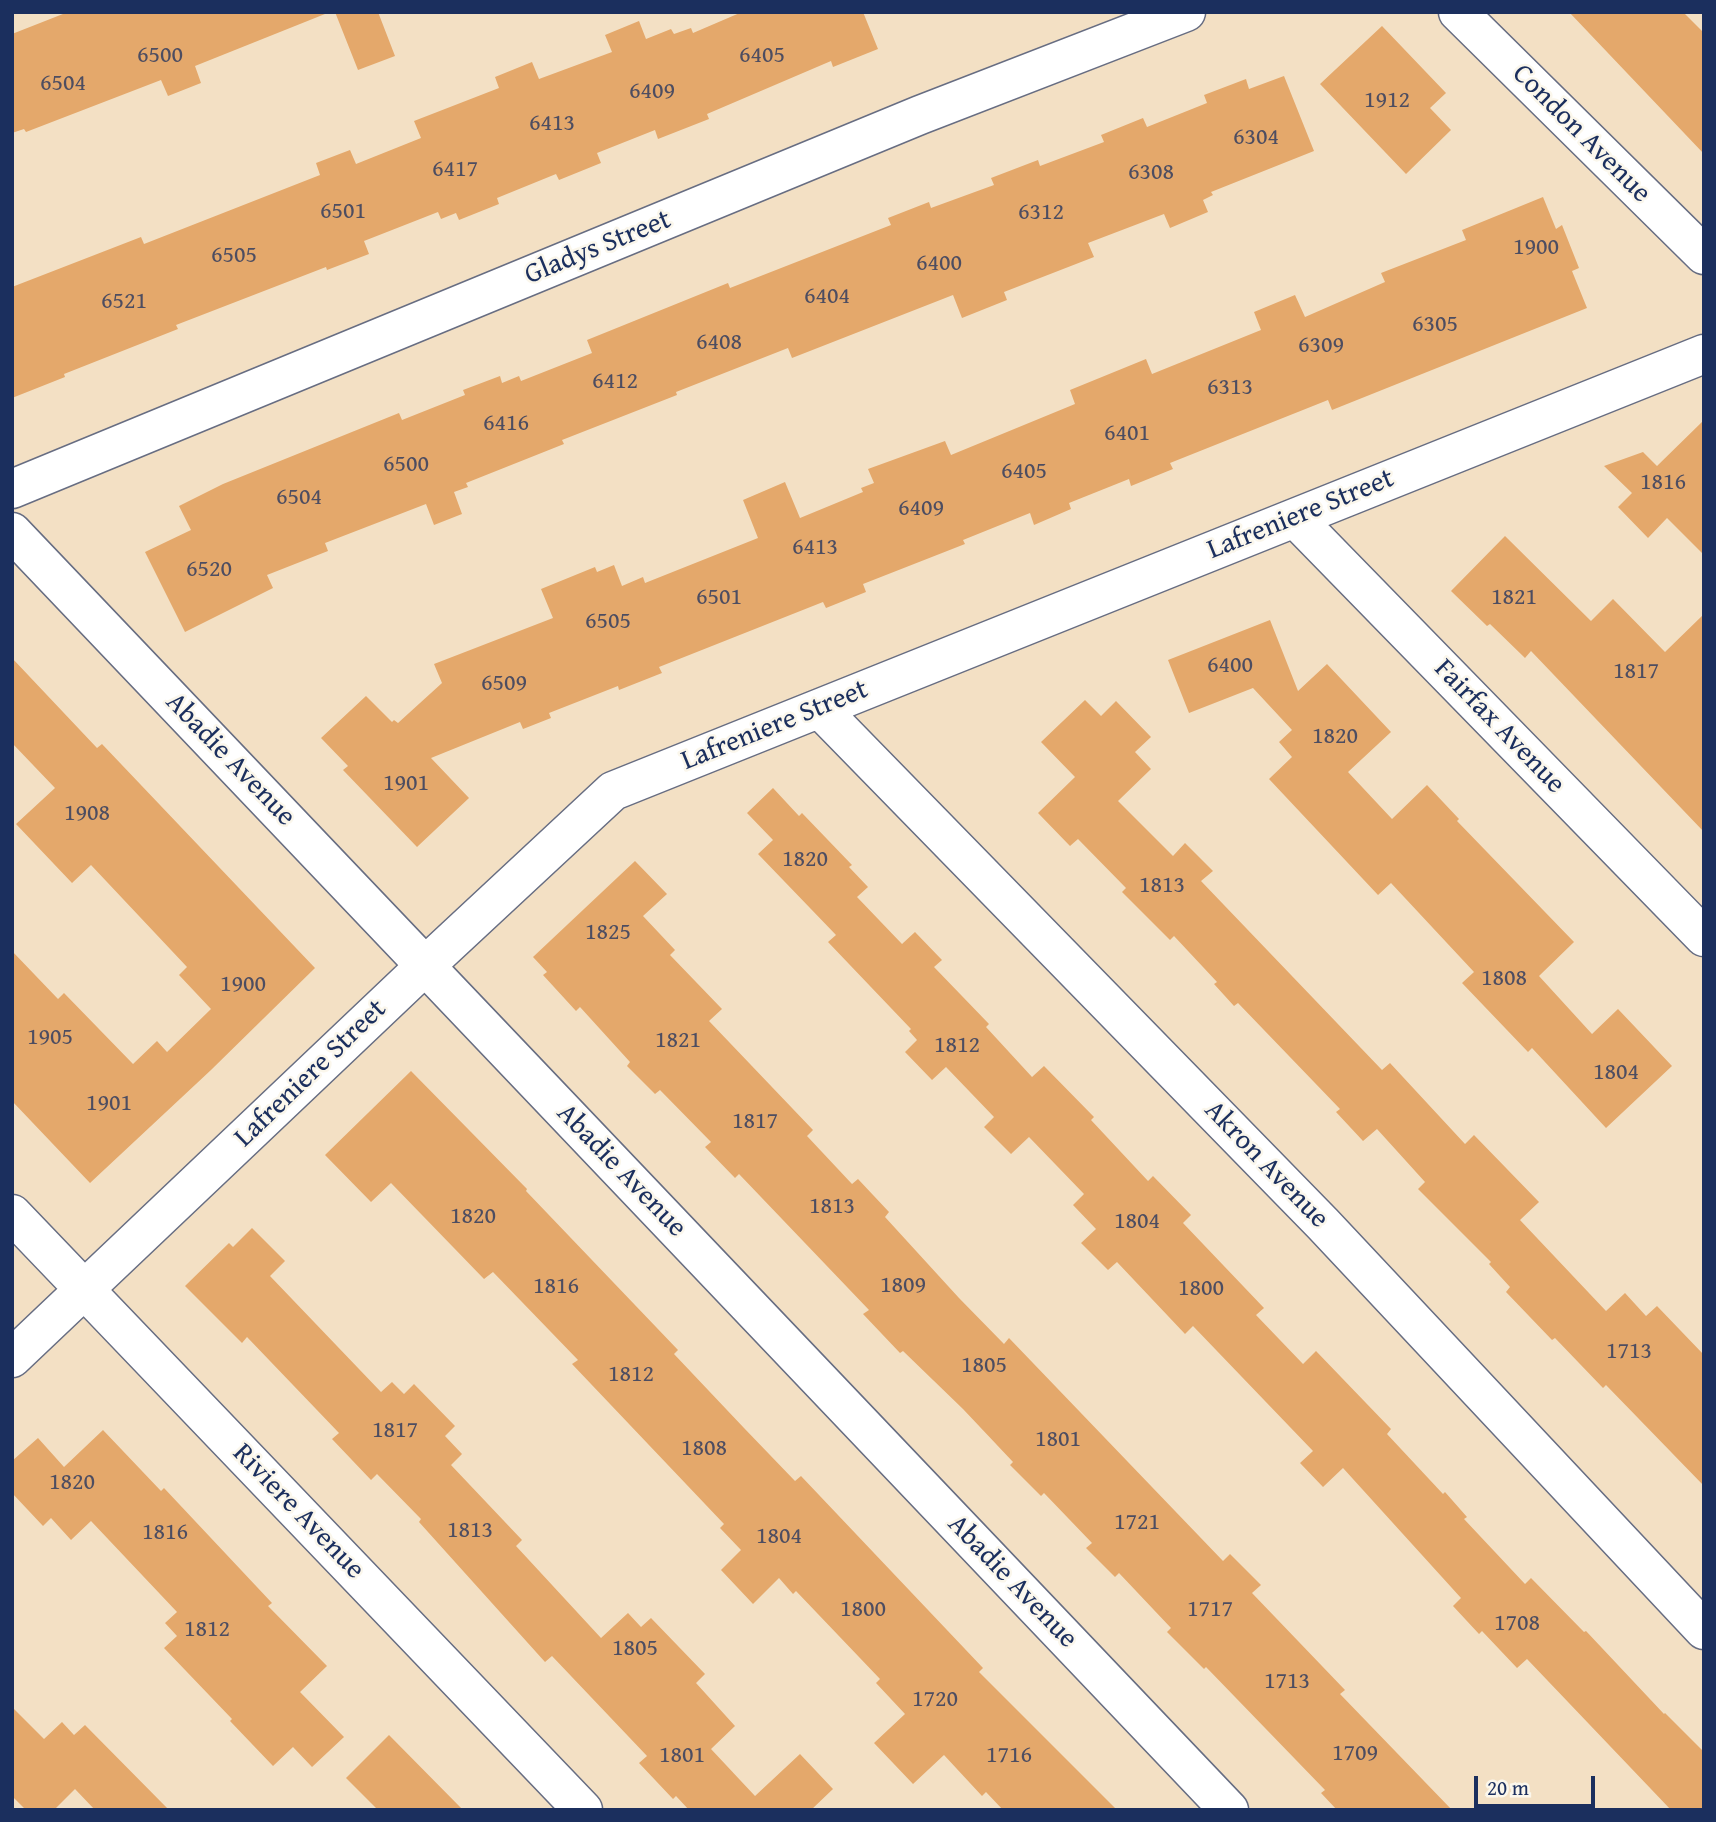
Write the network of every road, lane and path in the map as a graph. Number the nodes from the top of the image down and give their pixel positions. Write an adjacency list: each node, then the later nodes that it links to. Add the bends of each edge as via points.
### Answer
1 (1186, 12): 5 (street, Gladys Street, via 920,115)
2 (1458, 12): 3 (street, Condon Avenue)
3 (1704, 255)
4 (1704, 354): 6 (street, Lafreniere Street)
5 (12, 489)
6 (1295, 518): 8 (street, Lafreniere Street); 9 (street, Fairfax Avenue)
7 (12, 532): 10 (street, Abadie Avenue)
8 (820, 709): 10 (street, Lafreniere Street, via 613,791); 14 (street, Akron Avenue, via 1323,1224)
9 (1704, 937)
10 (426, 965): 12 (street, Lafreniere Street); 16 (street, Abadie Avenue)
11 (12, 1214): 12 (street, Riviere Avenue)
12 (85, 1289): 13 (street, Lafreniere Street); 15 (street, Riviere Avenue)
13 (12, 1358)
14 (1704, 1630)
15 (583, 1810)
16 (1229, 1810)

